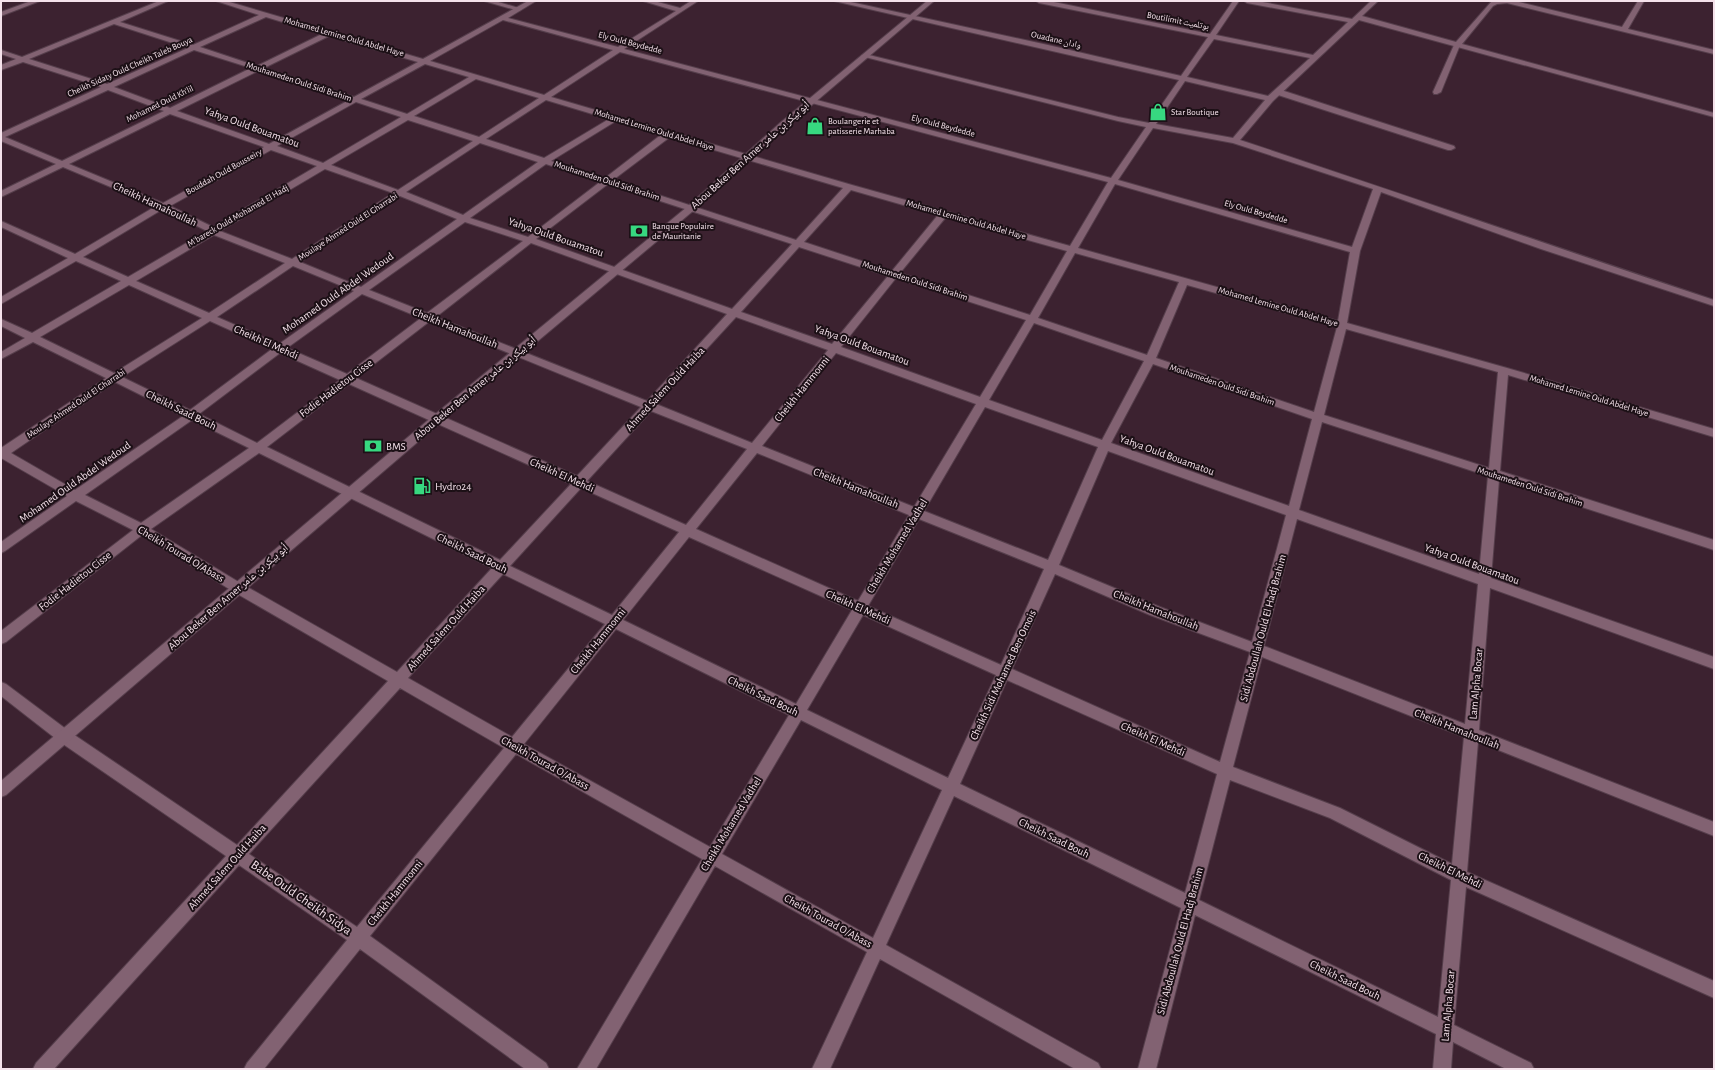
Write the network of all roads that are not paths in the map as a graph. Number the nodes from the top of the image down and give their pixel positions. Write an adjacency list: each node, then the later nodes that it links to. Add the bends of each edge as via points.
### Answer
1 (37, 1): 17 (street)
2 (165, 1): 22 (street)
3 (219, 1): 18 (street, Mohamed Lemine Ould Abdel Haye)
4 (487, 1): 15 (street)
5 (533, 1): 15 (street, Bouddah Ould Bousseiry)
6 (646, 1): 16 (street)
7 (695, 1): 16 (street, Moulaye Ahmed Ould El Gharrabi)
8 (837, 1): 20 (street, Ouadane وادان)
9 (931, 1): 20 (street, Abou Beker Ben Amer أبو بيكر بن عامر)
10 (1039, 1): 25 (street, Boutilimit بوتلميت)
11 (1236, 1): 25 (street, Cheikh Mohamed Vadhel)
12 (1247, 1): 21 (street)
13 (1374, 1): 21 (street)
14 (1641, 1): 23 (street)
15 (519, 9): 19 (street, Bouddah Ould Bousseiry)
16 (681, 10): 28 (street, Moulaye Ahmed Ould El Gharrabi)
17 (1, 14)
18 (267, 14): 24 (street, Mohamed Lemine Ould Abdel Haye); 27 (street, Cheikh Sidaty Ould Cheikh Taleb Bouya)
19 (502, 18): 28 (street, Ely Ould Beydedde); 34 (street, Bouddah Ould Bousseiry)
20 (910, 18): 31 (street, Abou Beker Ben Amer أبو بيكر بن عامر); 38 (street, Ouadane وادان)
21 (1354, 19): 26 (street); 32 (street)
22 (115, 22): 27 (street, Mouhameden Ould Sidi Brahim); 33 (street)
23 (1624, 30): 26 (street, via 1518,3 1500,2 1491,5); 30 (street)
24 (329, 33): 34 (street, Mohamed Lemine Ould Abdel Haye); 36 (street, Mohamed Ould Kh'lil)
25 (1213, 37): 32 (street, Boutilimit بوتلميت); 38 (street, Cheikh Mohamed Vadhel)
26 (1457, 44): 41 (street); 47 (street)
27 (195, 47): 36 (street, Mouhameden Ould Sidi Brahim); 39 (street, Cheikh Sidaty Ould Cheikh Taleb Bouya)
28 (619, 50): 42 (street, Moulaye Ahmed Ould El Gharrabi); 45 (street, Ely Ould Beydedde)
29 (1, 52): 33 (street, Yahya Ould Bouamatou)
30 (1714, 52)
31 (864, 56): 45 (street, Abou Beker Ben Amer أبو بيكر بن عامر); 50 (street)
32 (1314, 57): 40 (street)
33 (22, 59): 35 (street); 39 (street, Yahya Ould Bouamatou)
34 (424, 61): 37 (street, Mohamed Lemine Ould Abdel Haye); 44 (street, Bouddah Ould Bousseiry)
35 (1, 68)
36 (257, 68): 44 (street, Mouhameden Ould Sidi Brahim); 46 (street, Mohamed Ould Kh'lil)
37 (475, 77): 42 (street, Mohamed Lemine Ould Abdel Haye); 48 (street, M'bareck Ould Mohamed El Hadj)
38 (1184, 79): 43 (street, Ouadane وادان); 50 (street, Cheikh Mohamed Vadhel)
39 (108, 87): 46 (street, Yahya Ould Bouamatou); 52 (street, Cheikh Sidaty Ould Cheikh Taleb Bouya)
40 (1278, 92): 43 (street); 56 (street)
41 (1437, 92)
42 (545, 97): 49 (street, Mohamed Lemine Ould Abdel Haye); 53 (street, Moulaye Ahmed Ould El Gharrabi)
43 (1270, 99): 54 (street)
44 (354, 100): 48 (street, Mouhameden Ould Sidi Brahim); 55 (street, Bouddah Ould Bousseiry)
45 (811, 101): 57 (street, Abou Beker Ben Amer أبو بيكر بن عامر); 61 (street, Ely Ould Beydedde)
46 (170, 111): 55 (street, Yahya Ould Bouamatou); 59 (street, Mohamed Ould Kh'lil)
47 (1714, 115)
48 (408, 117): 53 (street, Mouhameden Ould Sidi Brahim); 60 (street, M'bareck Ould Mohamed El Hadj)
49 (615, 118): 51 (street, Mohamed Lemine Ould Abdel Haye); 58 (street, Mohamed Ould Abdel Wedoud)
50 (1151, 126): 54 (street); 61 (street, Cheikh Mohamed Vadhel)
51 (668, 134): 57 (street, Mohamed Lemine Ould Abdel Haye); 62 (street, Fodie Hadietou Cisse)
52 (1, 137): 59 (street, Cheikh Hamahoullah)
53 (481, 140): 58 (street, Mouhameden Ould Sidi Brahim); 65 (street, Moulaye Ahmed Ould El Gharrabi)
54 (1235, 141): 64 (street)
55 (270, 146): 60 (street, Yahya Ould Bouamatou); 67 (street, Bouddah Ould Bousseiry)
56 (1451, 148)
57 (747, 158): 63 (street, Mohamed Lemine Ould Abdel Haye); 68 (street, Abou Beker Ben Amer أبو بيكر بن عامر)
58 (545, 161): 62 (street, Mouhameden Ould Sidi Brahim); 70 (street, Mohamed Ould Abdel Wedoud)
59 (64, 163): 66 (street, Mohamed Ould Kh'lil); 67 (street, Cheikh Hamahoullah)
60 (324, 166): 65 (street, Yahya Ould Bouamatou); 72 (street, M'bareck Ould Mohamed El Hadj)
61 (1113, 181): 75 (street, Cheikh Mohamed Vadhel); 76 (street, Ely Ould Beydedde)
62 (607, 182): 68 (street, Mouhameden Ould Sidi Brahim); 73 (street, Fodie Hadietou Cisse)
63 (849, 187): 69 (street, Mohamed Lemine Ould Abdel Haye); 74 (street, Ahmed Salem Ould Haiba)
64 (1378, 188): 76 (street, Sidi Abdoullah Ould El Hadj Brahim); 85 (street)
65 (400, 193): 70 (street, Yahya Ould Bouamatou); 78 (street, Moulaye Ahmed Ould El Gharrabi)
66 (1, 194)
67 (164, 206): 72 (street, Cheikh Hamahoullah); 77 (street, Bouddah Ould Bousseiry)
68 (690, 208): 74 (street, Mouhameden Ould Sidi Brahim); 79 (street, Abou Beker Ben Amer أبو بيكر بن عامر)
69 (944, 213): 75 (street, Mohamed Lemine Ould Abdel Haye); 80 (street, Cheikh Hammonni)
70 (465, 218): 73 (street, Yahya Ould Bouamatou); 83 (street, Mohamed Ould Abdel Wedoud)
71 (1, 224): 77 (street, Cheikh El Mehdi)
72 (213, 231): 78 (street, Cheikh Hamahoullah); 81 (street, M'bareck Ould Mohamed El Hadj)
73 (530, 240): 79 (street, Yahya Ould Bouamatou); 88 (street, Fodie Hadietou Cisse)
74 (799, 244): 80 (street, Mouhameden Ould Sidi Brahim); 86 (street, Ahmed Salem Ould Haiba)
75 (1073, 250): 82 (street, Mohamed Lemine Ould Abdel Haye); 89 (street, Cheikh Mohamed Vadhel)
76 (1355, 251): 91 (street, Sidi Abdoullah Ould El Hadj Brahim)
77 (75, 258): 81 (street, Cheikh El Mehdi); 84 (street, Bouddah Ould Bousseiry)
78 (293, 263): 83 (street, Cheikh Hamahoullah); 87 (street, Moulaye Ahmed Ould El Gharrabi)
79 (615, 270): 86 (street, Yahya Ould Bouamatou); 95 (street, Abou Beker Ben Amer أبو بيكر بن عامر)
80 (894, 274): 89 (street, Mouhameden Ould Sidi Brahim); 94 (street, Cheikh Hammonni)
81 (128, 281): 87 (street, Cheikh El Mehdi); 92 (street, M'bareck Ould Mohamed El Hadj)
82 (1184, 281): 91 (street, Mohamed Lemine Ould Abdel Haye); 97 (street, Cheikh Sidi Mohamed Ben Omois)
83 (363, 290): 88 (street, Cheikh Hamahoullah); 93 (street, Mohamed Ould Abdel Wedoud)
84 (1, 301)
85 (1714, 303)
86 (735, 313): 94 (street, Yahya Ould Bouamatou); 102 (street, Ahmed Salem Ould Haiba)
87 (210, 317): 93 (street, Cheikh El Mehdi); 99 (street, Moulaye Ahmed Ould El Gharrabi)
88 (429, 317): 95 (street, Cheikh Hamahoullah); 100 (street, Fodie Hadietou Cisse)
89 (1032, 319): 97 (street, Mouhameden Ould Sidi Brahim); 101 (street, Cheikh Mohamed Vadhel)
90 (1, 322): 92 (street, Cheikh Saad Bouh)
91 (1342, 325): 98 (street, Mohamed Lemine Ould Abdel Haye); 104 (street, Sidi Abdoullah Ould El Hadj Brahim)
92 (32, 337): 96 (street, M'bareck Ould Mohamed El Hadj); 99 (street, Cheikh Saad Bouh)
93 (280, 348): 100 (street, Cheikh El Mehdi); 103 (street, Mohamed Ould Abdel Wedoud)
94 (835, 348): 101 (street, Yahya Ould Bouamatou); 109 (street, Cheikh Hammonni)
95 (517, 353): 102 (street, Cheikh Hamahoullah); 105 (street, Abou Beker Ben Amer أبو بيكر بن عامر)
96 (1, 356)
97 (1149, 361): 104 (street, Mouhameden Ould Sidi Brahim); 107 (street, Cheikh Sidi Mohamed Ben Omois)
98 (1503, 370): 106 (street, Mohamed Lemine Ould Abdel Haye); 111 (street, Lam Alpha Bocar)
99 (113, 378): 103 (street, Cheikh Saad Bouh); 110 (street, Moulaye Ahmed Ould El Gharrabi)
100 (348, 379): 105 (street, Cheikh El Mehdi); 108 (street, Fodie Hadietou Cisse)
101 (983, 402): 107 (street, Yahya Ould Bouamatou); 116 (street, Cheikh Mohamed Vadhel)
102 (650, 406): 109 (street, Cheikh Hamahoullah); 112 (street, Ahmed Salem Ould Haiba)
103 (191, 415): 108 (street, Cheikh Saad Bouh); 114 (street, Mohamed Ould Abdel Wedoud)
104 (1318, 417): 111 (street, Mouhameden Ould Sidi Brahim); 115 (street, Sidi Abdoullah Ould El Hadj Brahim)
105 (437, 419): 112 (street, Cheikh El Mehdi); 113 (street, Abou Beker Ben Amer أبو بيكر بن عامر)
106 (1714, 433)
107 (1105, 445): 115 (street, Yahya Ould Bouamatou); 122 (street, Cheikh Sidi Mohamed Ben Omois)
108 (258, 448): 113 (street, Cheikh Saad Bouh); 117 (street, Fodie Hadietou Cisse)
109 (754, 448): 116 (street, Cheikh Hamahoullah); 118 (street, Cheikh Hammonni)
110 (2, 453): 114 (street, Cheikh Tourad O/Abass)
111 (1494, 475): 119 (street, Mouhameden Ould Sidi Brahim); 123 (street, Lam Alpha Bocar)
112 (580, 482): 118 (street, Cheikh El Mehdi); 121 (street, Ahmed Salem Ould Haiba)
113 (350, 493): 121 (street, Cheikh Saad Bouh); 124 (street, Abou Beker Ben Amer أبو بيكر بن عامر)
114 (76, 496): 117 (street, Cheikh Tourad O/Abass); 120 (street, Mohamed Ould Abdel Wedoud)
115 (1293, 512): 123 (street, Yahya Ould Bouamatou); 128 (street, Sidi Abdoullah Ould El Hadj Brahim)
116 (917, 513): 122 (street, Cheikh Hamahoullah); 125 (street, Cheikh Mohamed Vadhel)
117 (142, 529): 124 (street, Cheikh Tourad O/Abass); 127 (street, Fodie Hadietou Cisse)
118 (688, 531): 125 (street, Cheikh El Mehdi); 126 (street, Cheikh Hammonni)
119 (1714, 545)
120 (1, 548)
121 (502, 567): 126 (street, Cheikh Saad Bouh); 131 (street, Ahmed Salem Ould Haiba)
122 (1052, 567): 128 (street, Cheikh Hamahoullah, via 1155,611); 130 (street, Cheikh Sidi Mohamed Ben Omois)
123 (1485, 581): 129 (street, Yahya Ould Bouamatou); 134 (street, Lam Alpha Bocar)
124 (238, 588): 131 (street, Cheikh Tourad O/Abass); 135 (street, Abou Beker Ben Amer أبو بيكر بن عامر)
125 (860, 608): 130 (street, Cheikh El Mehdi); 133 (street, Cheikh Mohamed Vadhel)
126 (614, 622): 133 (street, Cheikh Saad Bouh); 136 (street, Cheikh Hammonni)
127 (1, 638)
128 (1257, 649): 134 (street, Cheikh Hamahoullah); 137 (street, Sidi Abdoullah Ould El Hadj Brahim)
129 (1714, 663)
130 (1004, 672): 137 (street, Cheikh El Mehdi); 138 (street, Cheikh Sidi Mohamed Ben Omois)
131 (399, 679): 136 (street, Cheikh Tourad O/Abass); 141 (street, Ahmed Salem Ould Haiba)
132 (1, 688): 135 (street, Babe Ould Cheikh Sidya)
133 (798, 713): 138 (street, Cheikh Saad Bouh); 142 (street, Cheikh Mohamed Vadhel)
134 (1471, 735): 140 (street, Cheikh Hamahoullah); 143 (street, Lam Alpha Bocar)
135 (65, 736): 139 (street, Abou Beker Ben Amer أبو بيكر بن عامر); 141 (street, Babe Ould Cheikh Sidya)
136 (514, 746): 142 (street, Cheikh Tourad O/Abass); 145 (street, Cheikh Hammonni)
137 (1225, 771): 143 (street, Cheikh El Mehdi, via 1335,813); 144 (street, Sidi Abdoullah Ould El Hadj Brahim)
138 (950, 787): 144 (street, Cheikh Saad Bouh); 146 (street, Cheikh Sidi Mohamed Ben Omois)
139 (1, 790)
140 (1714, 829)
141 (239, 855): 145 (street, Babe Ould Cheikh Sidya); 149 (street, Ahmed Salem Ould Haiba)
142 (712, 856): 146 (street, Cheikh Tourad O/Abass); 152 (street, Cheikh Mohamed Vadhel)
143 (1460, 876): 147 (street, Cheikh El Mehdi); 148 (street, Lam Alpha Bocar)
144 (1190, 904): 148 (street, Cheikh Saad Bouh); 155 (street, Sidi Abdoullah Ould El Hadj Brahim)
145 (359, 938): 150 (street, Cheikh Hammonni); 151 (street, Babe Ould Cheikh Sidya)
146 (877, 948): 153 (street, Cheikh Sidi Mohamed Ben Omois); 154 (street, Cheikh Tourad O/Abass)
147 (1714, 990)
148 (1445, 1030): 156 (street, Lam Alpha Bocar); 157 (street, Cheikh Saad Bouh)
149 (42, 1069)
150 (253, 1069)
151 (540, 1069)
152 (586, 1069)
153 (821, 1069)
154 (1092, 1069)
155 (1147, 1069)
156 (1442, 1069)
157 (1525, 1069)

